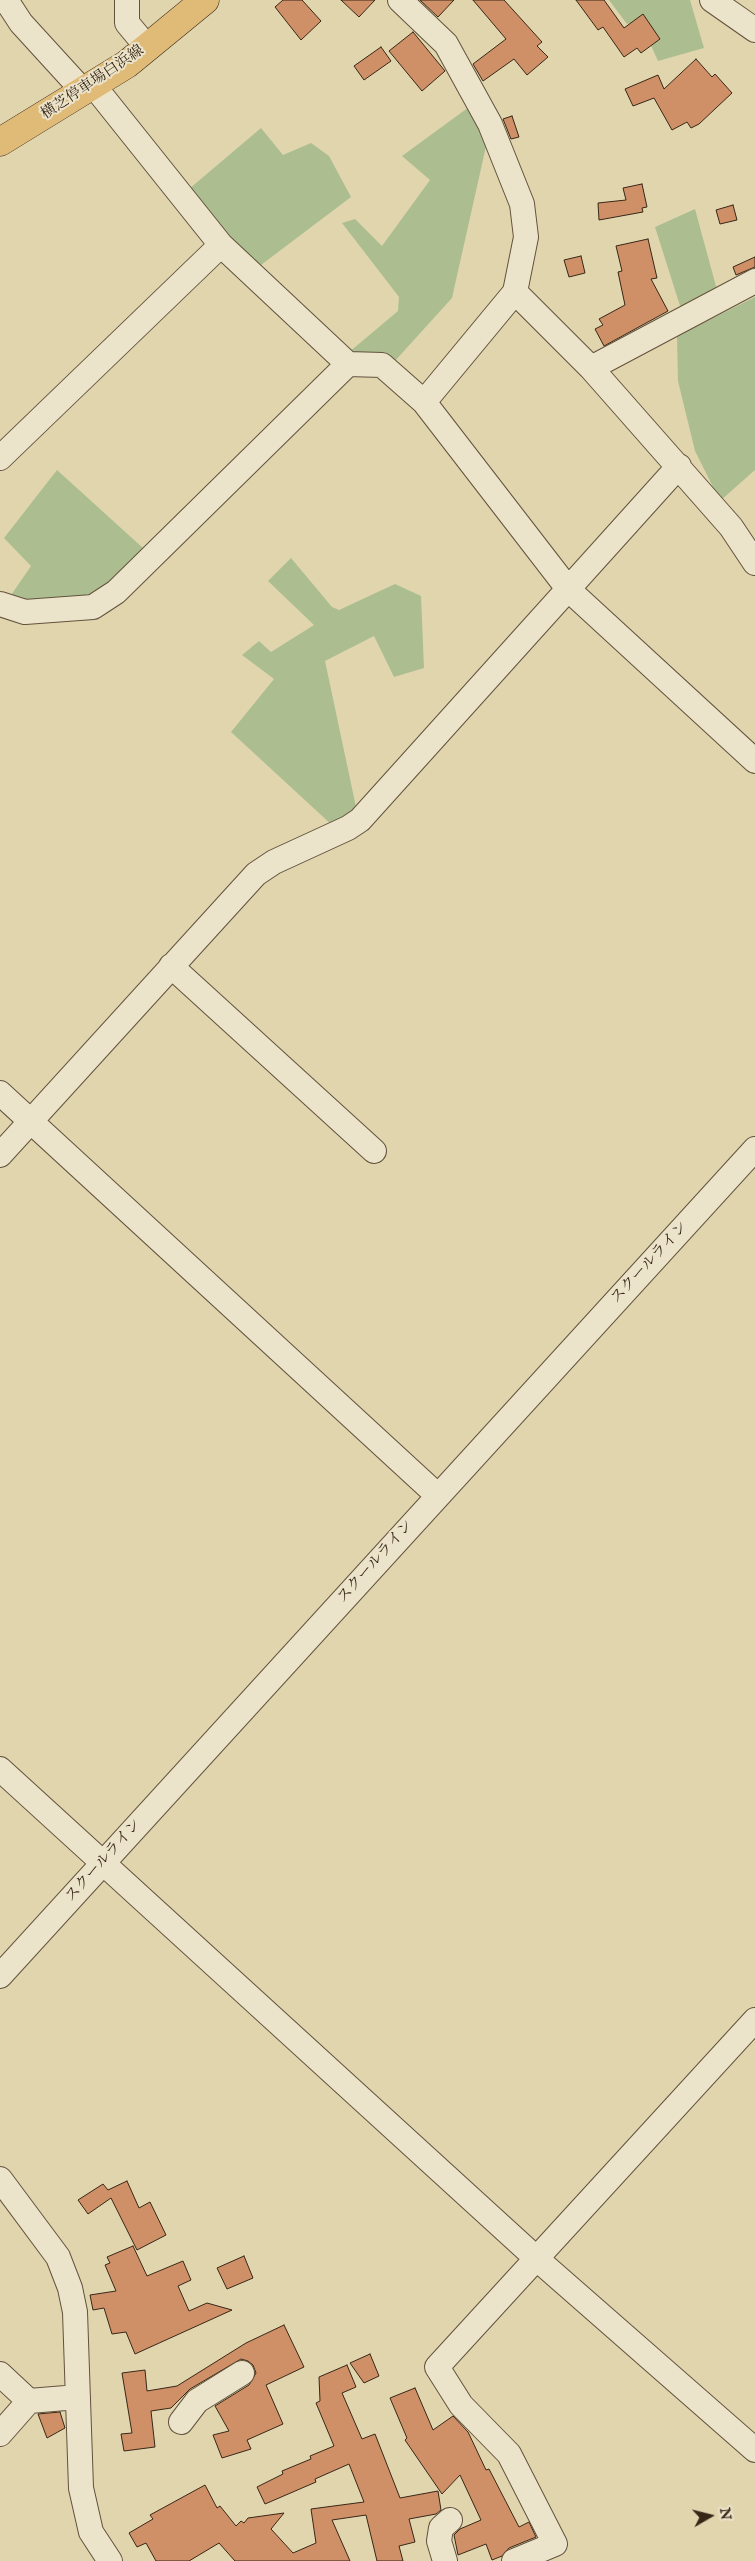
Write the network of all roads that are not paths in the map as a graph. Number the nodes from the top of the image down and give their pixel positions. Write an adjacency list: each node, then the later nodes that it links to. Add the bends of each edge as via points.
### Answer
1 (6, 0): 8 (street, via 21,23)
2 (127, 0): 7 (street, via 127,23)
3 (205, 0): 7 (main road, 横芝停車場白浜線)
4 (400, 0): 12 (street, via 446,44 490,124 522,204 526,237)
5 (712, 0): 6 (street)
6 (755, 30)
7 (147, 47): 8 (main road, 横芝停車場白浜線)
8 (89, 89): 9 (main road, 横芝停車場白浜線); 10 (street)
9 (0, 142)
10 (221, 245): 13 (street); 16 (street)
11 (755, 281): 14 (street)
12 (515, 292): 14 (street); 15 (street)
13 (348, 364): 15 (street, via 382,365); 20 (street, via 116,592 93,607 25,612)
14 (591, 368): 17 (street)
15 (424, 402): 19 (street)
16 (0, 458)
17 (679, 466): 18 (street, via 731,527); 19 (street)
18 (755, 563)
19 (569, 590): 21 (street); 22 (street, via 360,820 256,874)
20 (0, 604)
21 (755, 761)
22 (171, 966): 24 (street); 26 (street)
23 (0, 1093): 24 (street)
24 (31, 1121): 27 (street); 28 (street)
25 (755, 1149): 28 (street, スクールライン)
26 (374, 1151)
27 (0, 1155)
28 (437, 1495): 30 (street, スクールライン)
29 (0, 1769): 30 (street)
30 (103, 1863): 31 (street, スクールライン); 34 (street)
31 (0, 1976)
32 (755, 2020): 34 (street)
33 (0, 2178): 37 (street, via 58,2257 67,2280 75,2312)
34 (537, 2259): 41 (street); 45 (street, via 437,2367 461,2405 509,2454 555,2544)
35 (242, 2373): 39 (street, via 197,2401)
36 (0, 2374): 38 (street)
37 (78, 2397): 38 (street); 43 (street, via 81,2488 85,2512 91,2532)
38 (29, 2401): 40 (street)
39 (181, 2422)
40 (0, 2434)
41 (755, 2450)
42 (450, 2520): 44 (street, via 441,2528 439,2541)
43 (110, 2561)
44 (445, 2561)
45 (514, 2561)

